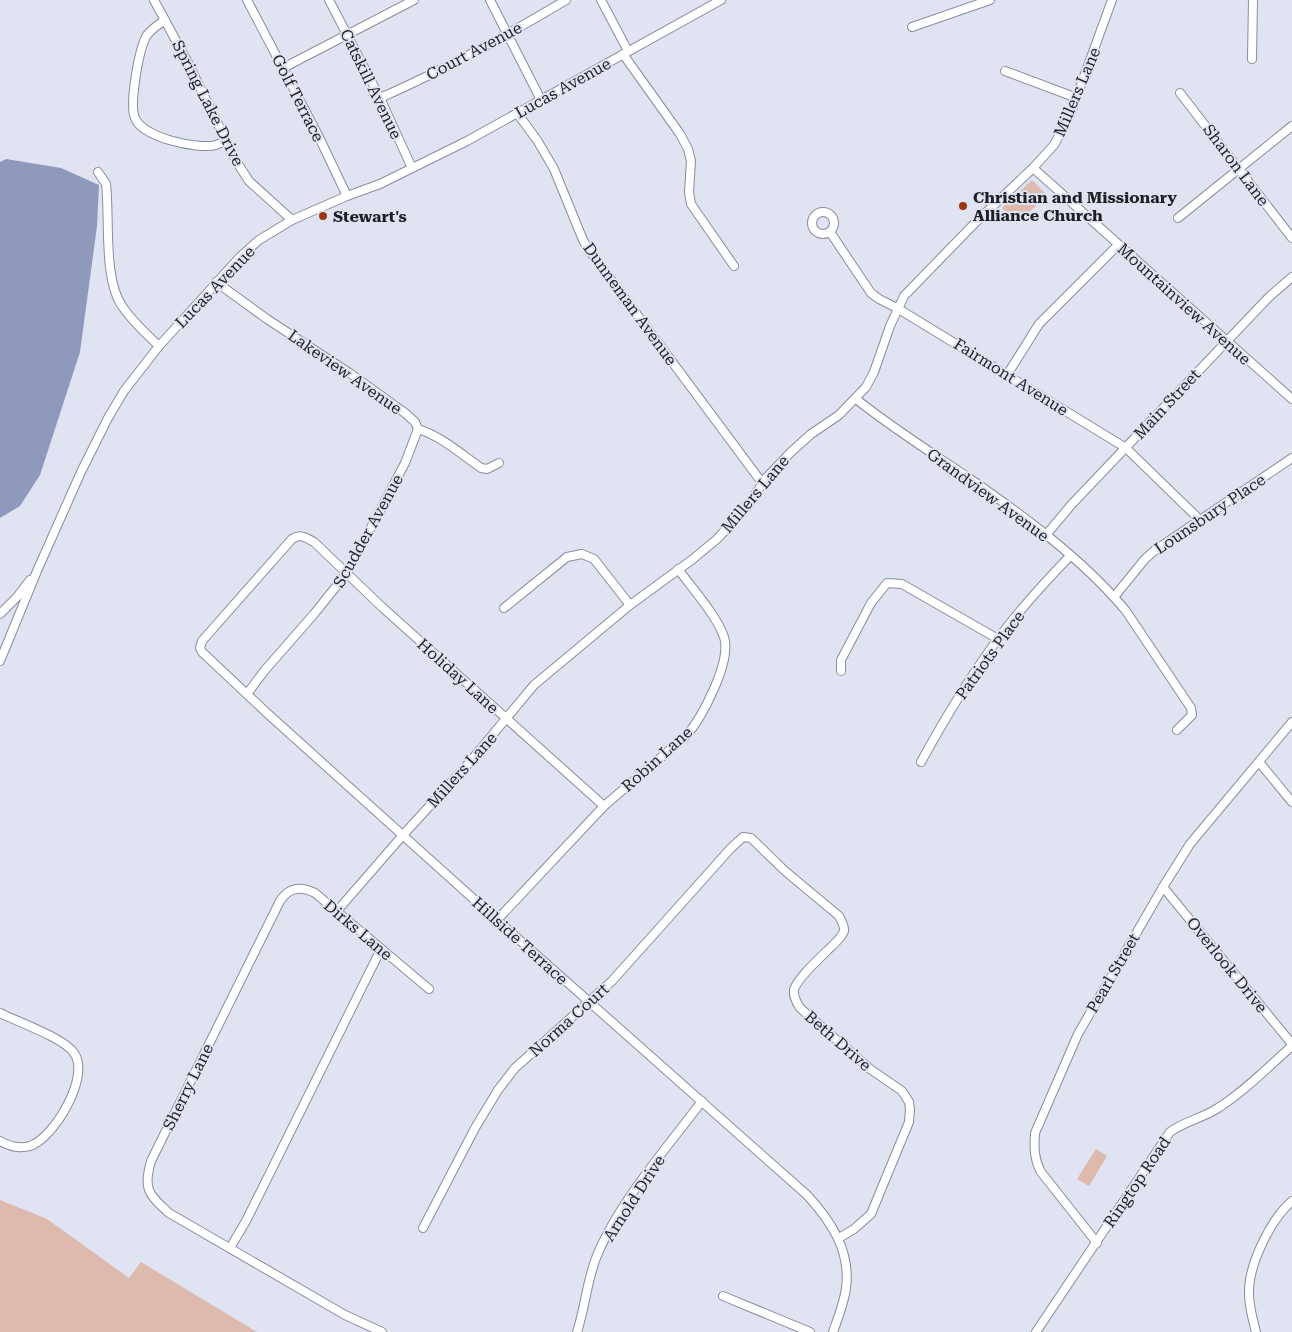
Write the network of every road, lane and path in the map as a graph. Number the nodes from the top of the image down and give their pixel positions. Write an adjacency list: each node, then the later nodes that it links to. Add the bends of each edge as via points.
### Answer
1 (154, 0): 12 (street, Spring Lake Drive)
2 (247, 0): 18 (street, Golf Terrace)
3 (329, 0): 15 (street, Catskill Avenue)
4 (414, 0): 15 (street)
5 (490, 0): 14 (street)
6 (566, 0): 14 (street, Court Avenue)
7 (601, 0): 16 (street)
8 (990, 0): 13 (street)
9 (1112, 0): 22 (street, Millers Lane)
10 (1253, 0): 17 (street)
11 (717, 1): 16 (street, Lucas Avenue)
12 (165, 20): 26 (street, Spring Lake Drive); 26 (street, via 151,30 142,46 132,109 136,120 150,133 193,145 217,145)
13 (912, 27)
14 (507, 34): 21 (street, Court Avenue); 23 (street)
15 (347, 35): 18 (street); 21 (street, Catskill Avenue)
16 (625, 53): 23 (street, Lucas Avenue); 37 (street, via 688,149 691,204)
17 (1252, 59)
18 (283, 68): 31 (street, Golf Terrace)
19 (1006, 71): 22 (street)
20 (1180, 93): 29 (street, Sharon Lane)
21 (380, 98): 27 (street, Catskill Avenue)
22 (1077, 98): 28 (street, Millers Lane, via 1054,145)
23 (541, 100): 24 (street, Lucas Avenue)
24 (517, 113): 27 (street, Lucas Avenue); 50 (street, Dunneman Avenue, via 554,169 589,250)
25 (1292, 126): 29 (street)
26 (226, 140): 33 (street, Spring Lake Drive, via 250,181)
27 (412, 168): 31 (street, Lucas Avenue)
28 (1033, 168): 36 (street, Mountainview Avenue); 40 (street, Millers Lane, via 921,277)
29 (1238, 168): 32 (street); 35 (street, Sharon Lane)
30 (98, 172): 42 (street, via 106,184 115,293 130,317)
31 (347, 196): 33 (street, Lucas Avenue)
32 (1178, 218)
33 (292, 220): 39 (street, Lucas Avenue, via 259,240)
34 (830, 232): 40 (street, Fairmont Avenue, via 871,293)
35 (1292, 238)
36 (1118, 245): 41 (street, Mountainview Avenue); 43 (street, via 1038,324)
37 (734, 266)
38 (1292, 277): 41 (street, Main Street)
39 (216, 282): 42 (street, Lucas Avenue); 46 (street, Lakeview Avenue, via 398,408 415,422)
40 (897, 308): 43 (street, Fairmont Avenue); 44 (street, Millers Lane, via 874,372)
41 (1226, 342): 45 (street, Mountainview Avenue); 47 (street, Main Street)
42 (159, 346): 55 (street, Lucas Avenue, via 124,391 108,418)
43 (1007, 374): 47 (street, Fairmont Avenue)
44 (856, 399): 50 (street, Millers Lane, via 810,434); 52 (street, Grandview Avenue)
45 (1292, 399)
46 (418, 429): 49 (street, Lakeview Avenue, via 426,431 481,468 487,469); 56 (street, Scudder Avenue, via 405,462)
47 (1126, 448): 51 (street, Fairmont Avenue); 52 (street, Main Street)
48 (1292, 458): 51 (street, Lounsbury Place)
49 (499, 463)
50 (763, 484): 54 (street, Millers Lane, via 717,540)
51 (1200, 520): 57 (street, Lounsbury Place, via 1145,559)
52 (1046, 535): 53 (street, Grandview Avenue)
53 (1070, 556): 57 (street, Grandview Avenue); 61 (street, Patriots Place)
54 (678, 570): 58 (street, Millers Lane); 72 (street, Robin Lane, via 721,630 725,642 722,665 698,723)
55 (37, 572): 60 (street); 63 (street, Lucas Avenue)
56 (347, 573): 62 (street, Holiday Lane, via 315,543 297,536); 65 (street, Scudder Avenue); 66 (street, Holiday Lane)
57 (1114, 597): 68 (street, Grandview Avenue, via 1191,708 1192,715)
58 (630, 605): 59 (street, via 594,559 582,554 567,557); 66 (street, Millers Lane, via 534,685)
59 (504, 608)
60 (0, 614)
61 (998, 639): 64 (street, via 902,584 887,583 871,603 841,660); 69 (street, Patriots Place, via 939,728)
62 (200, 645): 65 (street, Hillside Terrace, via 202,652)
63 (0, 661)
64 (841, 670)
65 (247, 694): 73 (street, Hillside Terrace)
66 (506, 720): 72 (street, Holiday Lane); 73 (street, Millers Lane)
67 (1292, 722): 70 (street, Pearl Street)
68 (1177, 730)
69 (921, 762)
70 (1259, 762): 71 (street); 75 (street, Pearl Street, via 1190,844)
71 (1292, 802)
72 (604, 806): 78 (street, Robin Lane)
73 (403, 834): 77 (street, Millers Lane); 78 (street, Hillside Terrace)
74 (748, 837): 81 (street, Norma Court, via 743,837 731,848 612,981); 88 (street, Beth Drive, via 839,916 844,926 840,938 797,985 795,1000 800,1008 870,1069 902,1091 909,1102 909,1122 874,1208 864,1222)
75 (1163, 887): 83 (street, Overlook Drive); 89 (street, Pearl Street, via 1078,1034 1036,1133 1036,1164)
76 (283, 896): 77 (street, Dirks Lane, via 297,888 306,889); 90 (street, Sherry Lane, via 151,1161 147,1176 148,1191 168,1213)
77 (337, 911): 79 (street, Dirks Lane)
78 (497, 920): 81 (street, Hillside Terrace)
79 (381, 949): 80 (street, Dirks Lane); 90 (street)
80 (428, 989)
81 (589, 1002): 84 (street, Hillside Terrace); 87 (street, Norma Court, via 515,1068 498,1090 474,1128)
82 (0, 1013): 85 (street, via 60,1041 76,1055 79,1067 71,1096 55,1126 46,1135 29,1146 16,1147)
83 (1292, 1045): 89 (street, Ringtop Road, via 1218,1109 1170,1132)
84 (702, 1101): 88 (street, Hillside Terrace, via 807,1195); 93 (street, Arnold Drive, via 612,1224 596,1257)
85 (0, 1141)
86 (1292, 1202): 97 (street, via 1272,1226 1255,1263 1249,1293)
87 (423, 1228)
88 (839, 1238): 95 (street, via 844,1254 846,1287)
89 (1097, 1243): 96 (street, Ringtop Road)
90 (230, 1248): 92 (street, Sherry Lane, via 345,1315)
91 (724, 1296): 94 (street)
92 (382, 1332)
93 (576, 1332)
94 (810, 1332)
95 (833, 1332)
96 (1036, 1332)
97 (1256, 1332)

